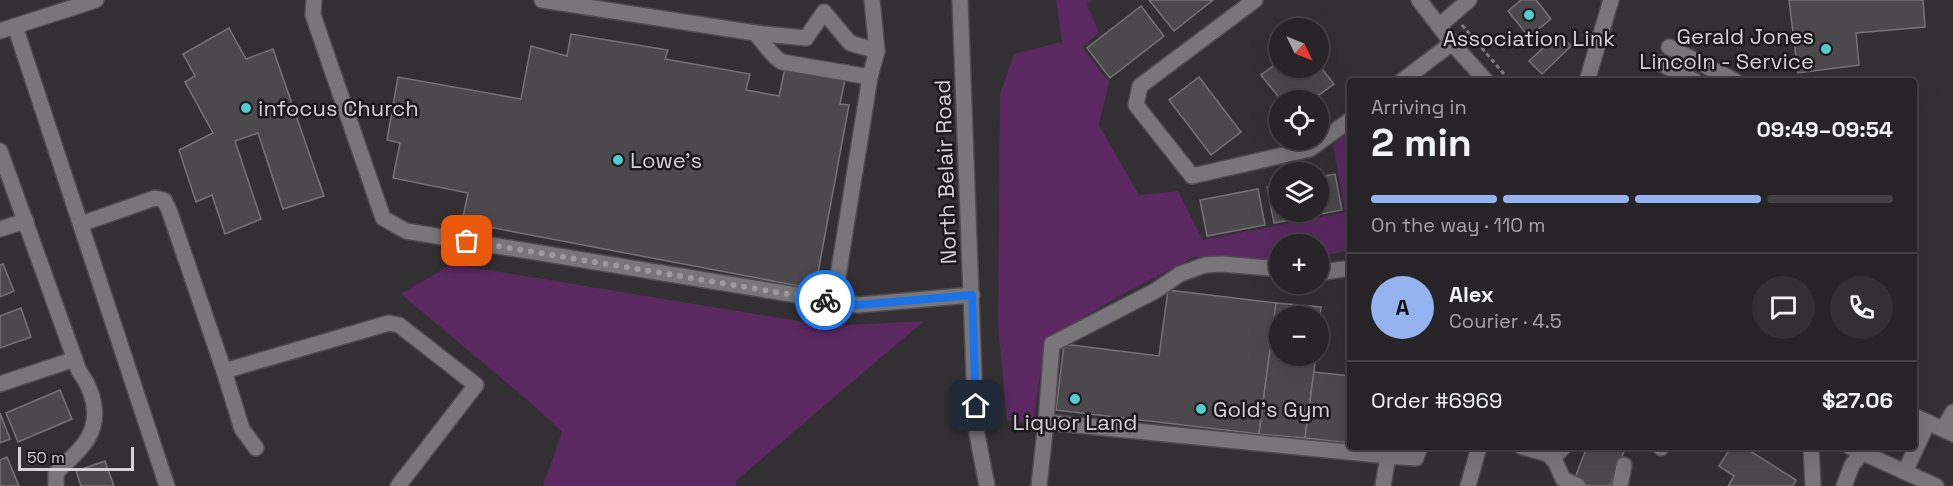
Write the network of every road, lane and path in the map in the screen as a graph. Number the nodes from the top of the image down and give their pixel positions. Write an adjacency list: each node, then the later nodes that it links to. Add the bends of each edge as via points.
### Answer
1 (96, 0): 12 (street)
2 (314, 0): 35 (street, via 313,15 383,218 406,231)
3 (542, 0): 13 (street)
4 (872, 0): 15 (street)
5 (960, 0): 34 (street, North Belair Road)
6 (1255, 0): 26 (street, via 1140,86 1136,105 1192,176 1310,149)
7 (1419, 0): 11 (street)
8 (1469, 0): 11 (street)
9 (1611, 0): 21 (street)
10 (1461, 24): 20 (path)
11 (1439, 26): 14 (street)
12 (8, 29): 29 (street)
13 (755, 33): 15 (street, via 806,38 824,12 850,43); 17 (street, via 772,57 782,62)
14 (1452, 43): 18 (street); 19 (street)
15 (877, 51): 17 (street)
16 (1663, 59): 22 (street); 23 (street); 24 (street); 25 (street)
17 (870, 77): 35 (street)
18 (1406, 78)
19 (1483, 78)
20 (1507, 78)
21 (1588, 78)
22 (1673, 78)
23 (1691, 78)
24 (1708, 78)
25 (1725, 78)
26 (1347, 122)
27 (0, 151): 28 (street)
28 (26, 220): 30 (street); 36 (street)
29 (81, 224): 37 (street, via 155,198 164,200); 56 (street)
30 (0, 229)
31 (1269, 268): 41 (street, via 1205,265 1180,274 1052,344)
32 (1347, 268): 33 (street)
33 (1329, 271)
34 (972, 295): 35 (street, via 858,305); 58 (street, North Belair Road, via 976,429)
35 (834, 301)
36 (75, 359): 38 (street); 55 (street, via 95,406 93,423 89,438 56,473)
37 (224, 371): 43 (street, via 242,429); 57 (street, via 388,323 399,325 476,385)
38 (0, 384)
39 (1953, 412): 42 (street)
40 (1921, 419): 42 (street)
41 (1046, 422): 51 (street); 59 (street)
42 (1948, 431)
43 (256, 448)
44 (1419, 450): 51 (street, via 1416,458)
45 (1478, 450): 61 (street)
46 (1531, 450): 52 (street)
47 (1562, 450): 52 (street)
48 (1811, 450): 64 (street)
49 (1856, 450): 54 (street); 65 (street)
50 (1912, 450): 54 (street)
51 (1388, 456): 60 (street)
52 (1550, 456): 62 (street, via 1563,479)
53 (1624, 465): 63 (street)
54 (1905, 472): 66 (street)
55 (57, 486)
56 (167, 486)
57 (398, 486)
58 (987, 486)
59 (1039, 486)
60 (1383, 486)
61 (1468, 486)
62 (1578, 486)
63 (1620, 486)
64 (1813, 486)
65 (1844, 486)
66 (1936, 486)

